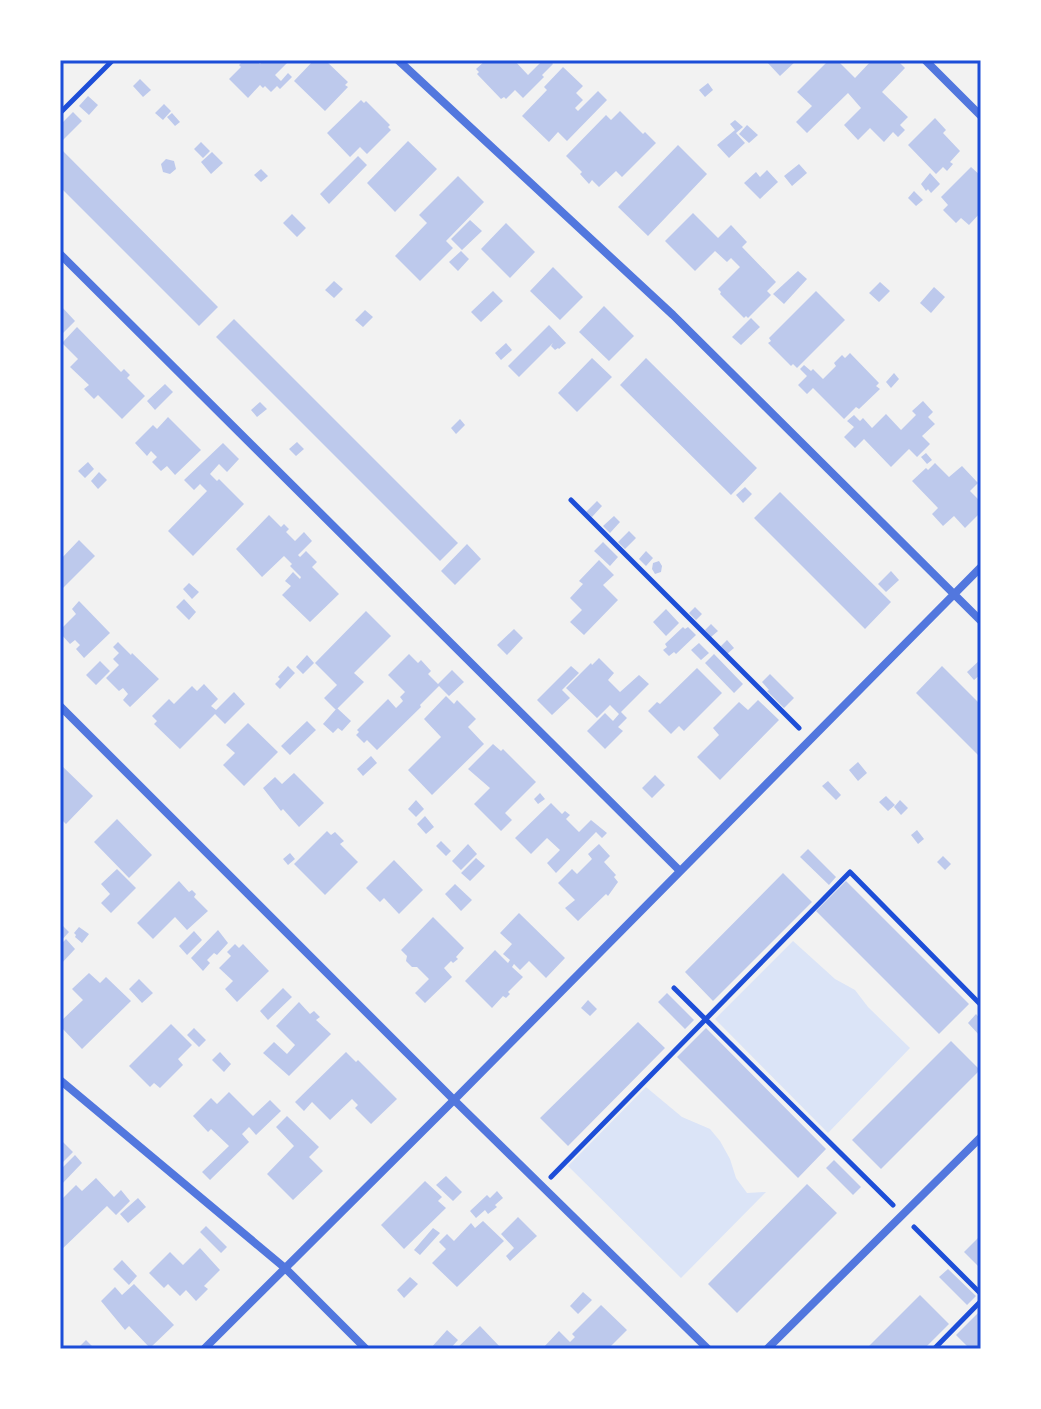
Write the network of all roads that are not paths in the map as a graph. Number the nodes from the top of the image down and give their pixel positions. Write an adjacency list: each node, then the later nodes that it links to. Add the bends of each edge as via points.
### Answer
1 (398, 60): 6 (street, via 673,315)
2 (925, 60): 3 (street)
3 (981, 116)
4 (60, 254): 9 (street)
5 (981, 567): 6 (street)
6 (954, 594): 7 (street); 9 (street)
7 (981, 621)
8 (60, 706): 11 (street)
9 (680, 871): 11 (street)
10 (60, 1080): 13 (street)
11 (454, 1100): 13 (street); 16 (street)
12 (981, 1137): 17 (street)
13 (285, 1268): 14 (street); 15 (street)
14 (204, 1349)
15 (366, 1349)
16 (708, 1349)
17 (767, 1349)

